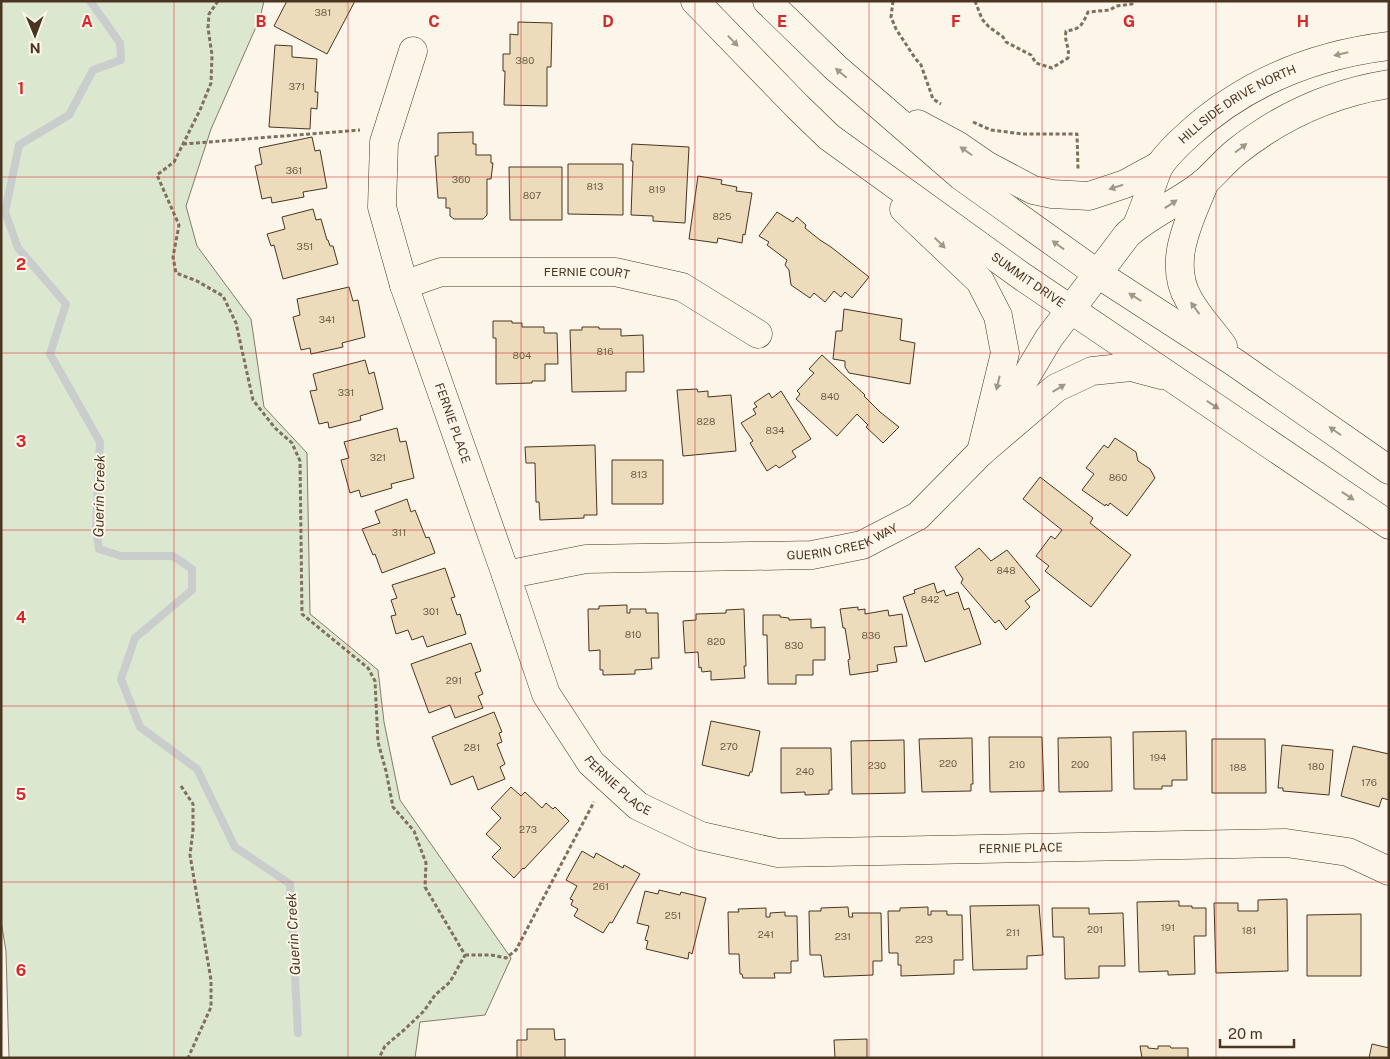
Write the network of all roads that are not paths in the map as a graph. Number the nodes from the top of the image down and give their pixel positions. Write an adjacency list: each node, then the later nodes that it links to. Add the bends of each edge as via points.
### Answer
1 (695, 1): 7 (street, SUMMIT DRIVE, one-way to 7)
2 (767, 1): 6 (street, one-way to 2, via 836,68)
3 (1389, 46): 8 (street, HILLSIDE DRIVE NORTH, one-way to 8, via 1331,56 1274,77 1222,108 1181,141)
4 (413, 51): 12 (street, FERNIE PLACE, via 384,142 382,208)
5 (1389, 84): 9 (street, HILLSIDE DRIVE NORTH, one-way to 5, via 1235,152 1286,119 1341,95)
6 (879, 104): 8 (street, one-way to 6, via 1125,184 1089,196 1052,194 1034,190); 11 (street, one-way to 6, via 961,176)
7 (829, 137): 13 (street, SUMMIT DRIVE); 17 (street, one-way to 17, via 980,281 998,316 1005,354)
8 (1160, 165): 10 (street, HILLSIDE DRIVE NORTH)
9 (1205, 182): 10 (street, HILLSIDE DRIVE NORTH, one-way to 9); 15 (street, one-way to 9, via 1188,299 1181,274 1183,239)
10 (1137, 226): 11 (street, HILLSIDE DRIVE NORTH)
11 (1098, 274): 13 (street, HILLSIDE DRIVE NORTH); 15 (street, one-way to 11)
12 (404, 284): 14 (street, FERNIE COURT, via 440,272 615,272 682,288); 20 (street, FERNIE PLACE)
13 (1070, 309): 16 (street, SUMMIT DRIVE); 17 (street, GUERIN CREEK WAY)
14 (758, 334)
15 (1234, 362): 18 (street, one-way to 15)
16 (1173, 378): 17 (street, one-way to 16, via 1056,388 1092,371 1131,367); 19 (street, SUMMIT DRIVE, one-way to 19)
17 (980, 452): 20 (street, GUERIN CREEK WAY, via 918,516 862,545 812,556 586,559)
18 (1389, 470)
19 (1389, 525)
20 (506, 575): 21 (street, FERNIE PLACE, via 546,694 592,763 638,806 701,836 778,853 1286,843 1348,852)
21 (1389, 871)

